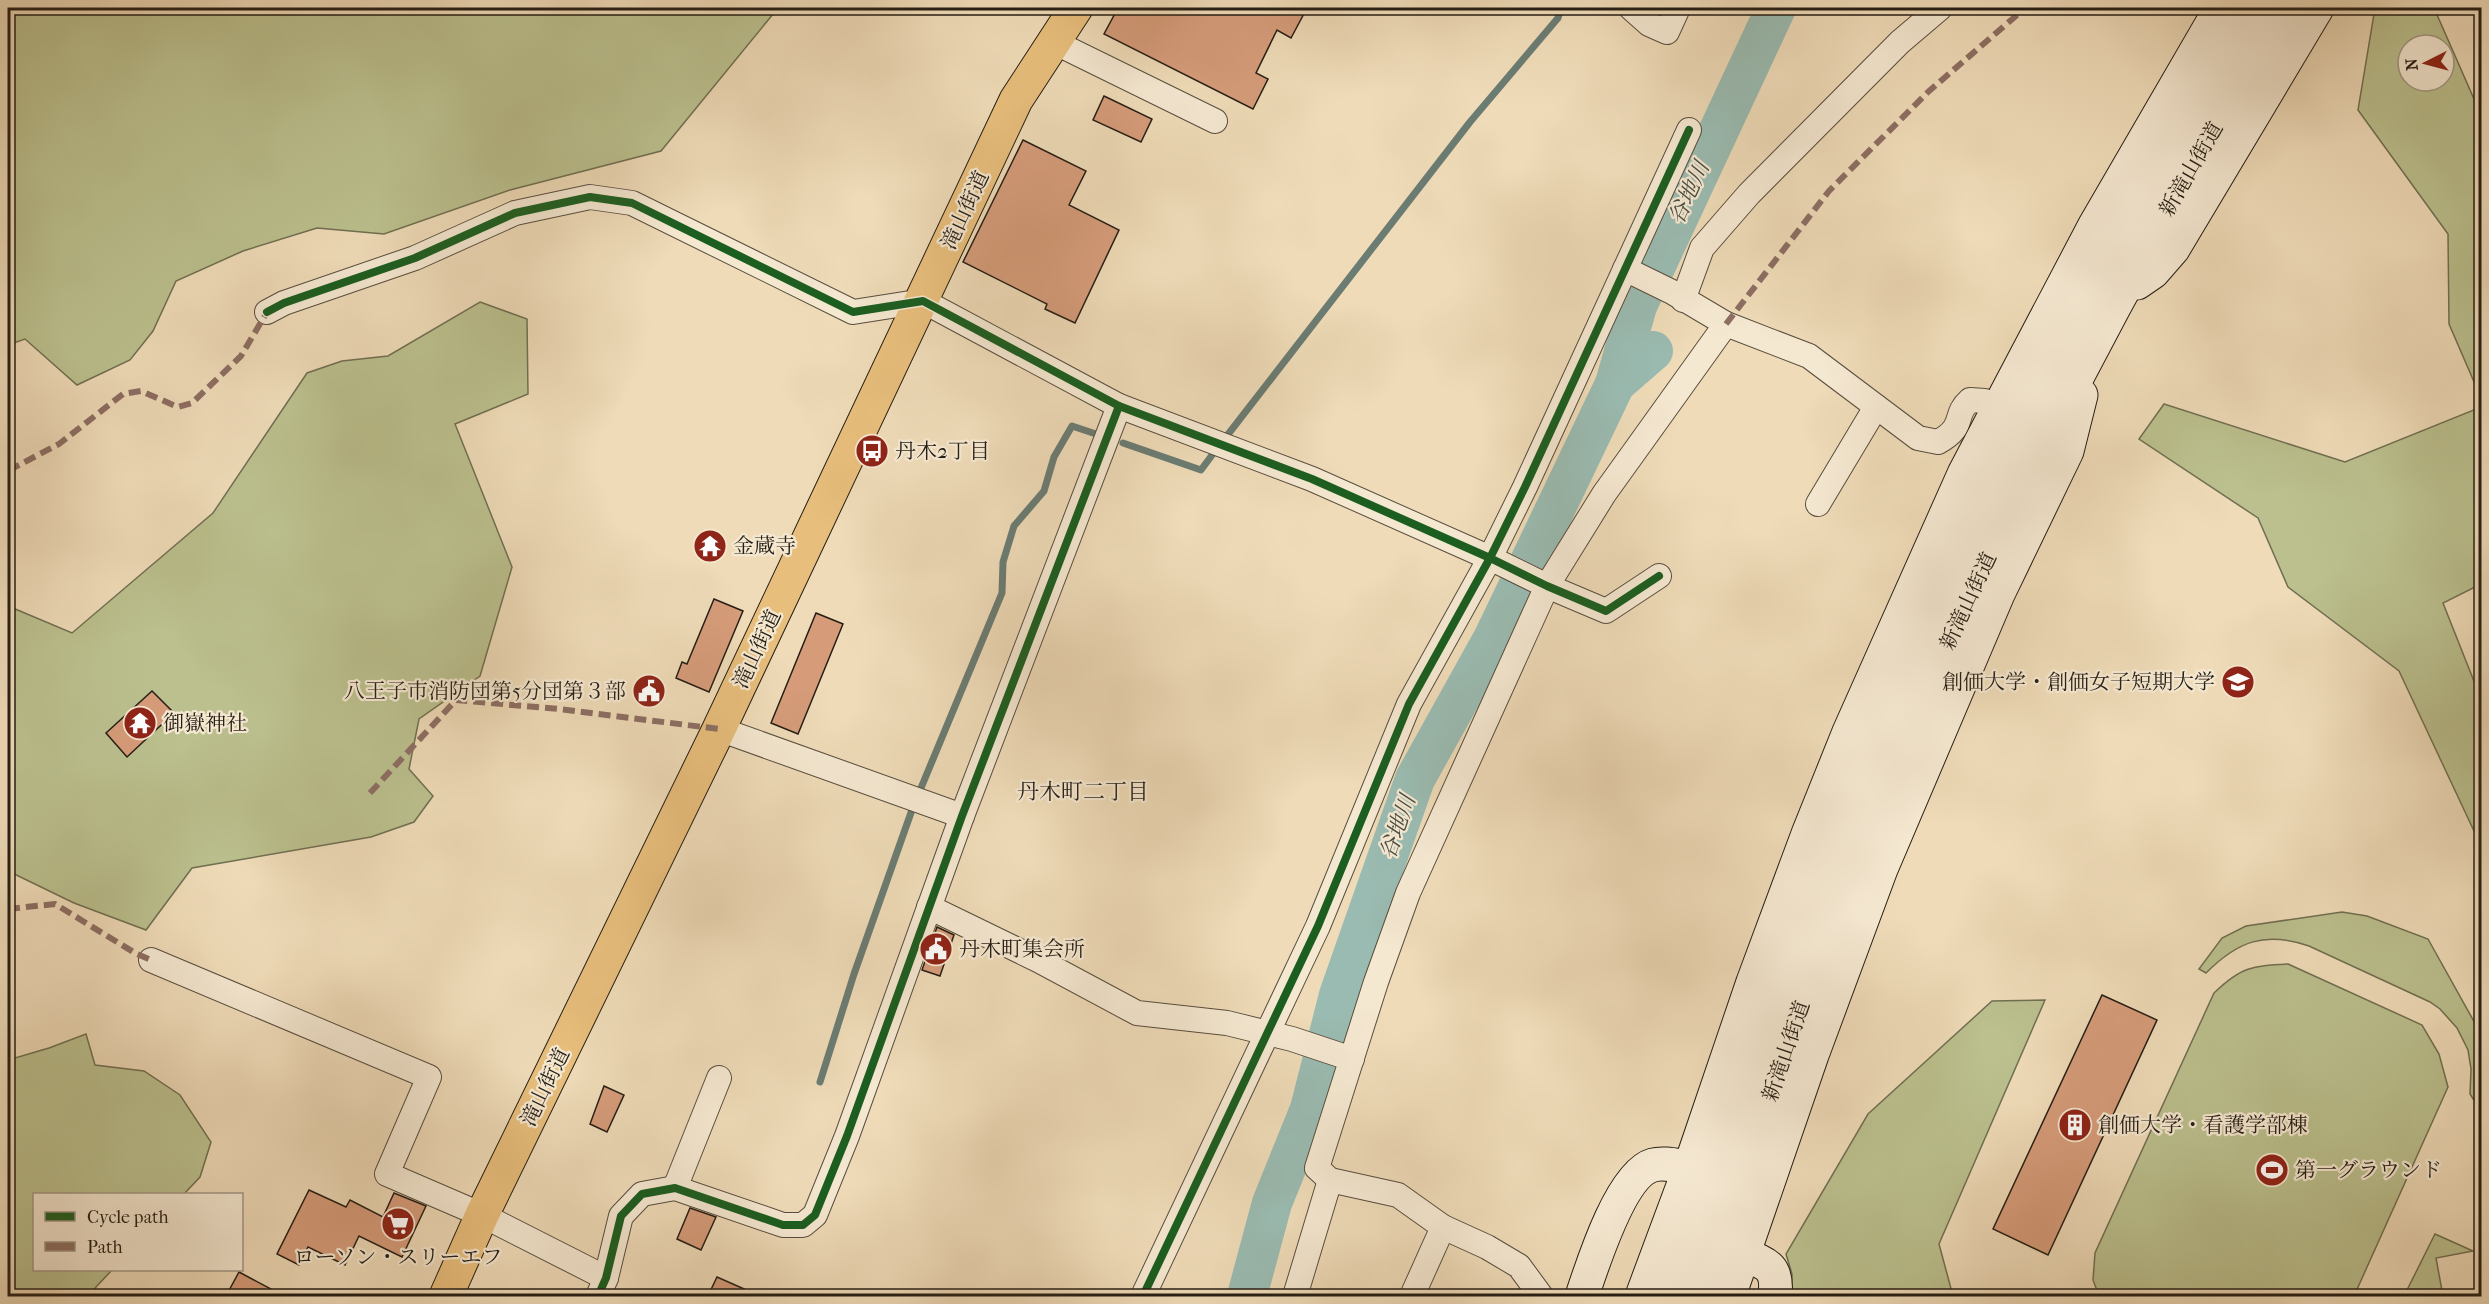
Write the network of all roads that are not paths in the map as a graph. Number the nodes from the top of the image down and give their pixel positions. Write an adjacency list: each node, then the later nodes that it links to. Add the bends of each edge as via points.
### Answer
1 (1076, 8): 9 (highway, 滝山街道)
2 (1631, 8): 3 (street, via 1649,24 1667,32)
3 (1678, 8)
4 (1940, 8): 13 (street, via 1900,42 1749,194 1702,249)
5 (2221, 8): 21 (main road, via 2148,128)
6 (2251, 8): 47 (main road, 新滝山街道, via 2204,84 2024,415 1924,624 1797,936)
7 (2287, 8): 14 (main road, 新滝山街道, via 2237,88)
8 (2317, 8): 14 (main road, via 2174,249 2154,272)
9 (1054, 42): 10 (street); 15 (highway, 滝山街道, via 1016,100)
10 (1215, 121)
11 (1689, 130): 12 (street)
12 (1628, 271): 13 (street); 23 (street)
13 (1678, 296): 17 (street)
14 (2120, 296): 18 (main road, 新滝山街道)
15 (922, 301): 16 (street, via 853,312 632,203 590,196 515,213 415,258); 19 (street); 26 (highway, 滝山街道)
16 (267, 312)
17 (1726, 324): 20 (street, via 1809,356); 25 (street)
18 (2092, 350): 38 (main road, via 2067,451 1998,594 1881,869); 48 (main road, 新滝山街道, via 2055,416 1952,635 1859,853)
19 (1119, 406): 23 (street, via 1312,479); 27 (street)
20 (1876, 407): 21 (street, via 1918,438 1938,442 1952,434 1959,424 1962,407 1970,400 1985,401); 22 (street)
21 (1998, 410): 33 (main road, via 1964,474 1808,834)
22 (1818, 504)
23 (1494, 560): 25 (street); 30 (street, via 1409,704 1318,926)
24 (1659, 576): 25 (street, via 1606,611)
25 (1544, 584): 31 (street, via 1408,893)
26 (719, 729): 27 (street); 36 (highway, 滝山街道)
27 (962, 816): 28 (street)
28 (929, 907): 30 (street, via 1137,1013 1227,1023); 35 (street, via 815,1215 803,1225 783,1226)
29 (151, 960): 36 (street, via 429,1077 387,1173)
30 (1268, 1033): 31 (street); 41 (street)
31 (1345, 1057): 34 (street, via 1317,1168)
32 (720, 1078): 35 (street)
33 (1690, 1167): 45 (main road, via 1654,1165 1631,1183 1620,1198); 46 (main road)
34 (1329, 1180): 37 (street, via 1398,1195); 42 (street)
35 (675, 1188): 39 (street, via 642,1194 621,1216)
36 (482, 1215): 39 (street); 40 (highway, 滝山街道)
37 (1443, 1227): 43 (street); 44 (street, via 1520,1266)
38 (1744, 1255): 49 (main road); 50 (main road, via 1773,1270)
39 (602, 1287)
40 (446, 1296)
41 (1143, 1296)
42 (1295, 1296)
43 (1412, 1296)
44 (1541, 1296)
45 (1582, 1296)
46 (1642, 1296)
47 (1670, 1296)
48 (1700, 1296)
49 (1729, 1296)
50 (1775, 1296)

